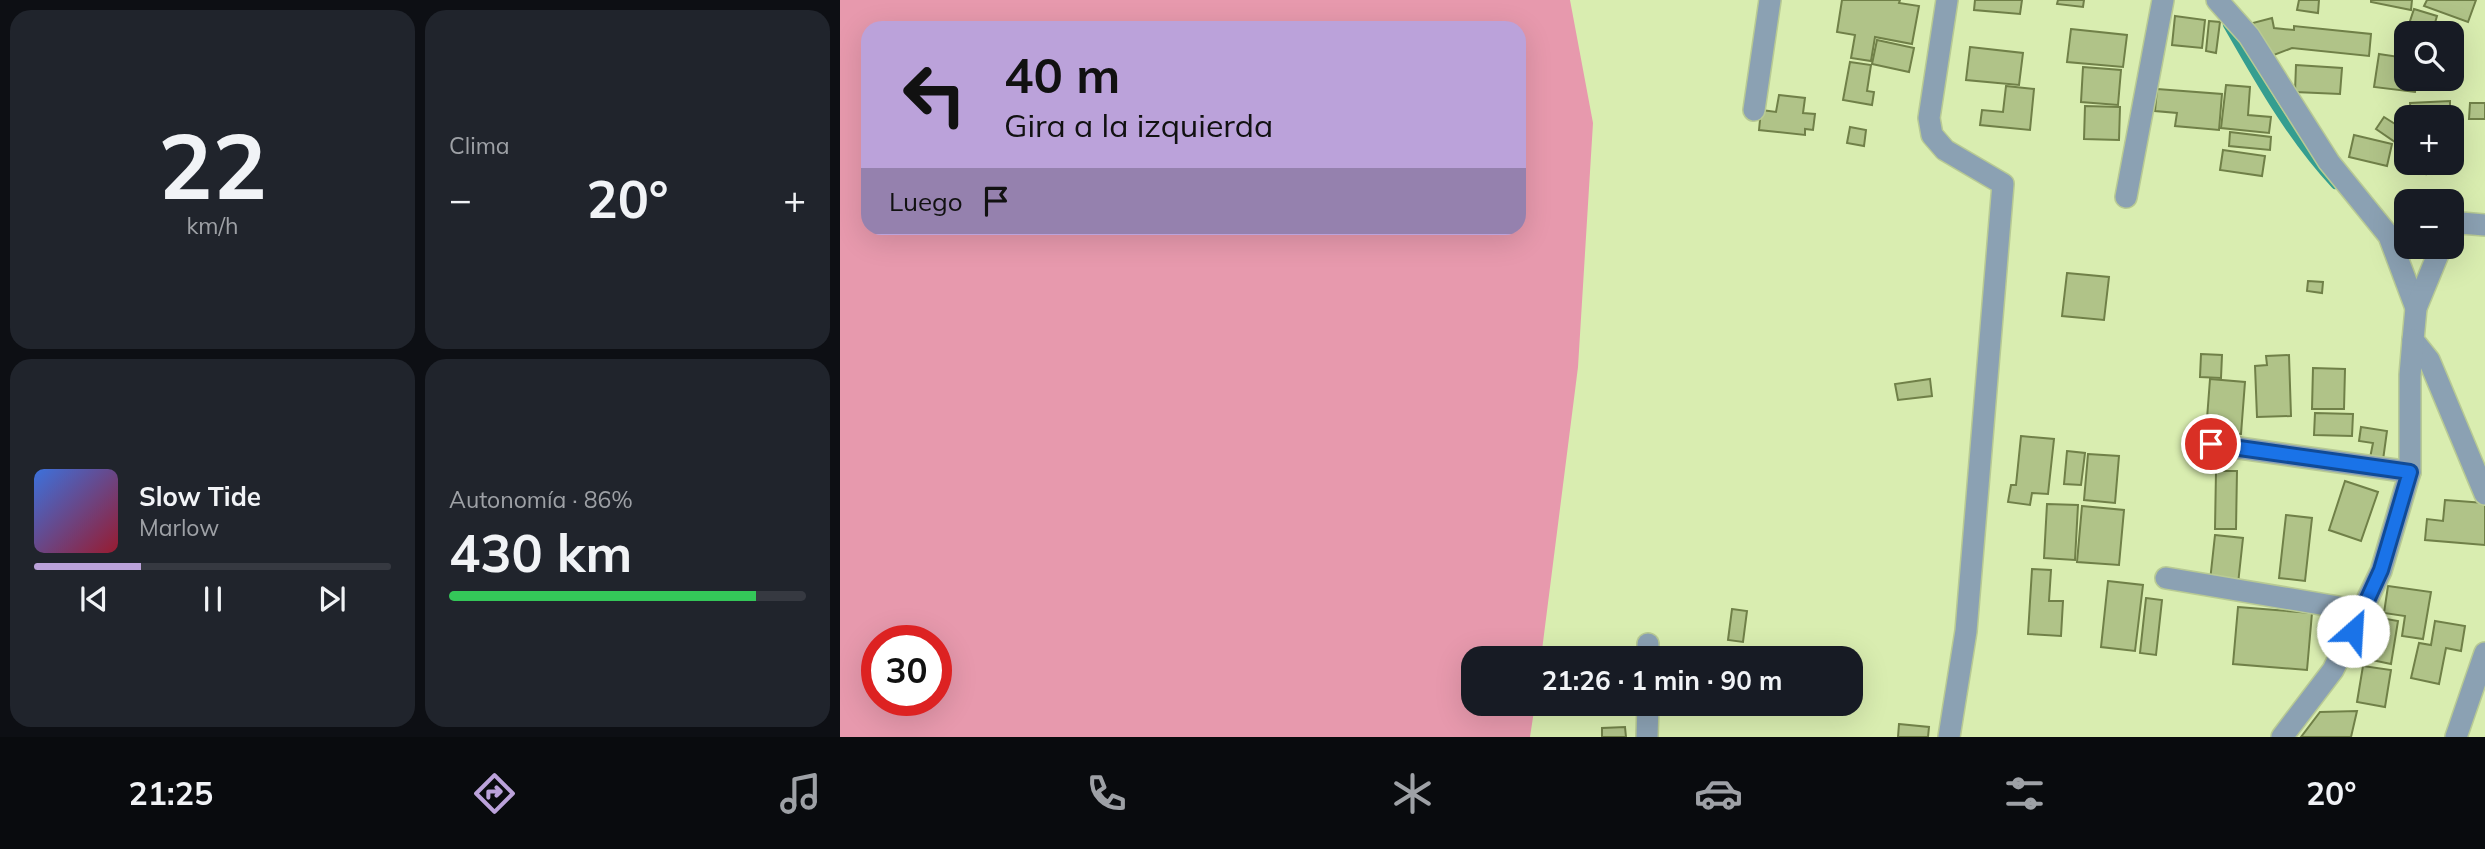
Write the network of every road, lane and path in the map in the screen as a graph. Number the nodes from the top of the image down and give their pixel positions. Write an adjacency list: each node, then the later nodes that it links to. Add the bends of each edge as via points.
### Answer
1 (1770, 0): 5 (street)
2 (1947, 0): 21 (street, via 1929,118 1932,135 1945,150 2003,184 1966,631)
3 (2164, 0): 6 (street)
4 (2217, 0): 10 (street, via 2249,36 2329,162 2389,236)
5 (1754, 110)
6 (2126, 197)
7 (2464, 223): 8 (street)
8 (2485, 225)
9 (2436, 259): 10 (street)
10 (2416, 308): 11 (street)
11 (2413, 340): 13 (street); 14 (street, via 2430,360)
12 (2211, 444): 13 (street)
13 (2410, 472): 16 (street, via 2381,570)
14 (2485, 494)
15 (2166, 578): 16 (street)
16 (2362, 611): 19 (street, via 2333,670)
17 (2485, 653): 22 (street)
18 (1648, 716): 20 (street)
19 (2287, 732)
20 (1647, 737)
21 (1949, 737)
22 (2456, 737)

